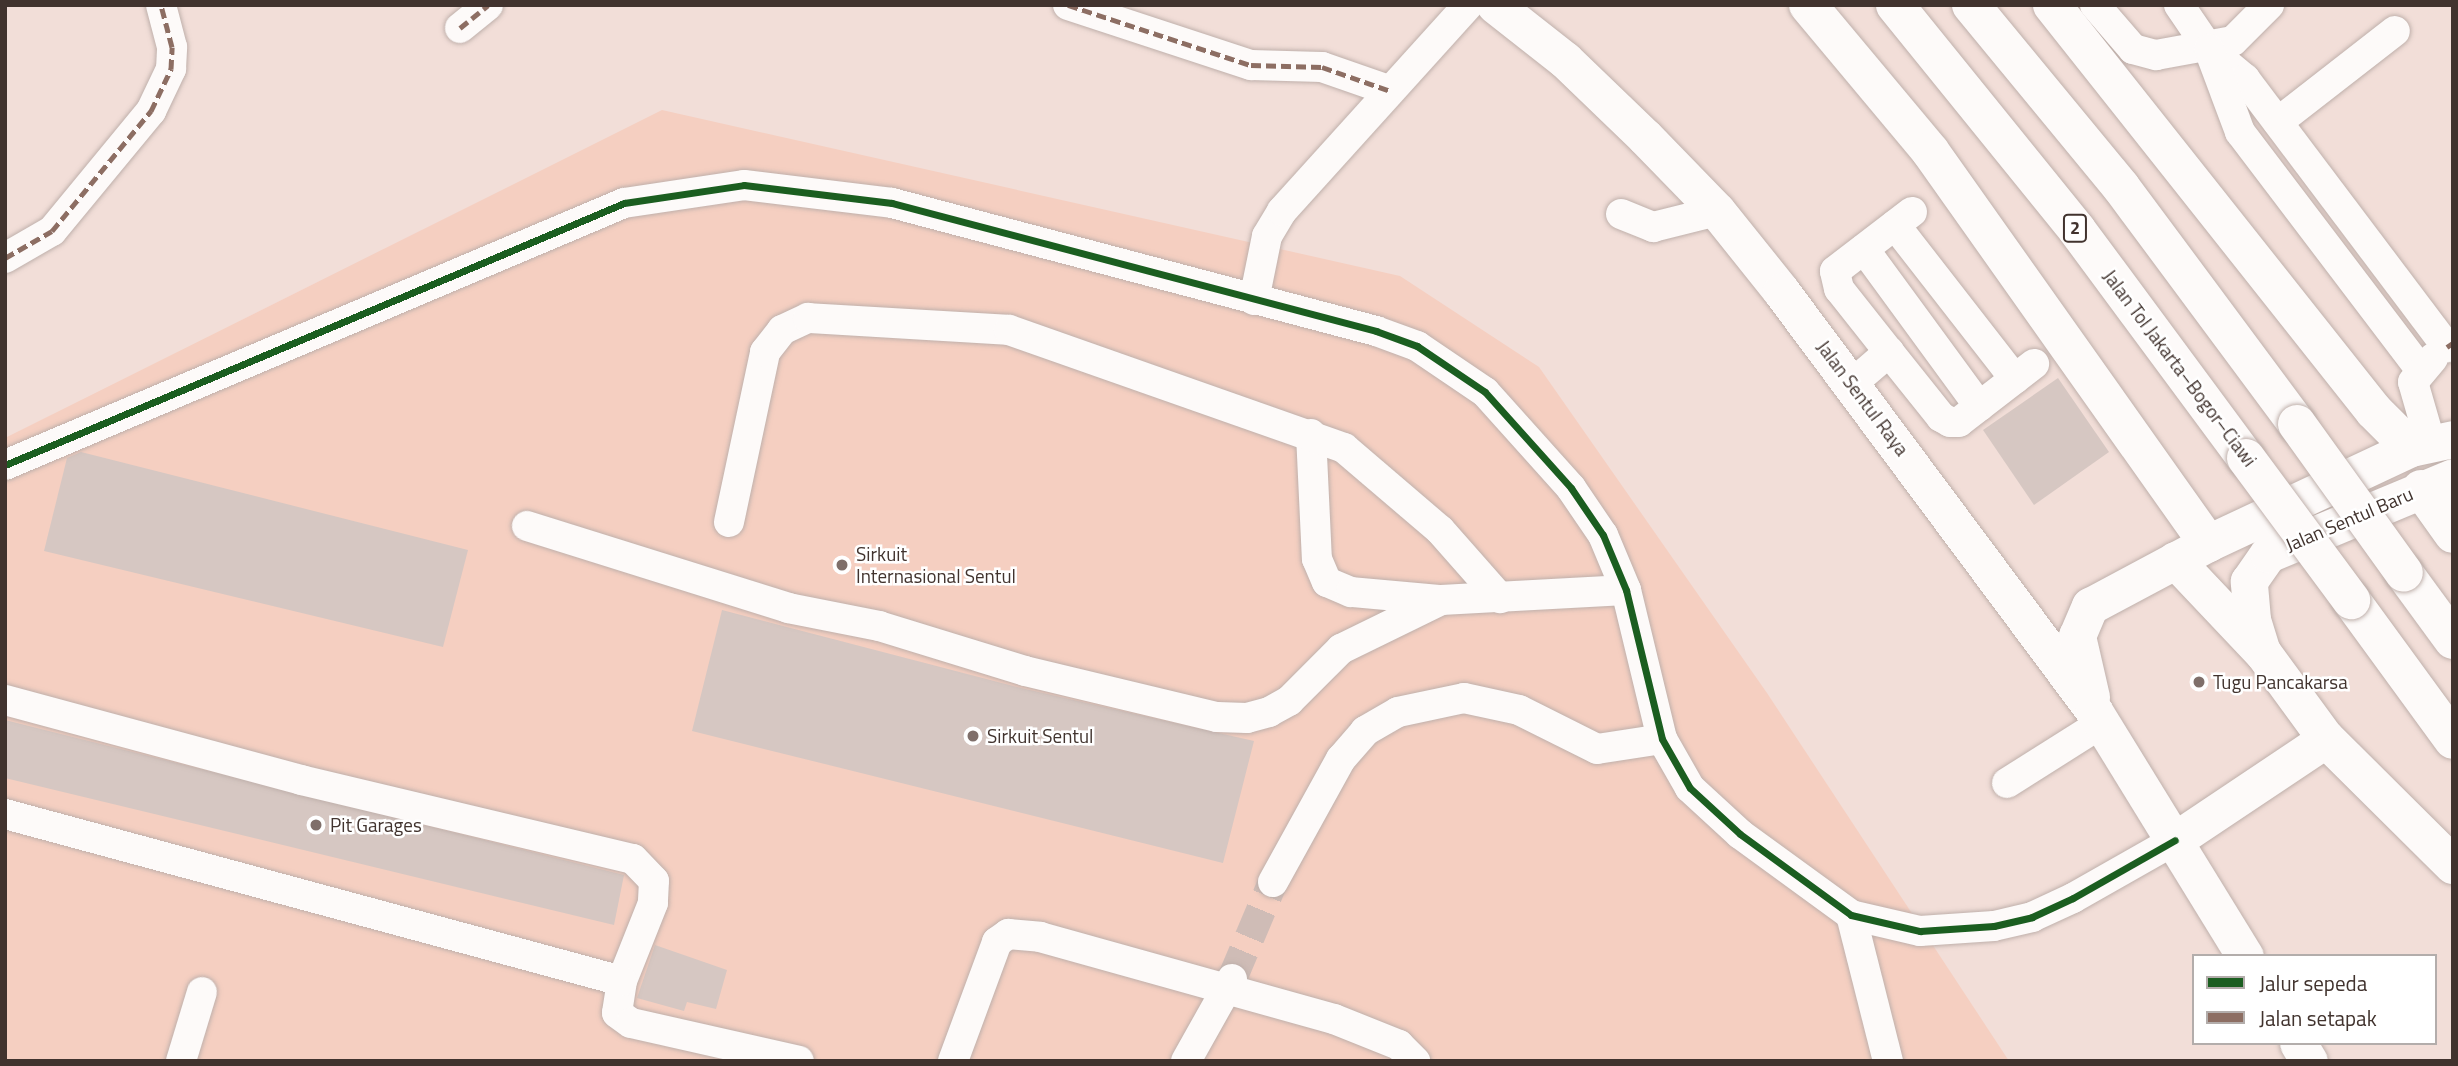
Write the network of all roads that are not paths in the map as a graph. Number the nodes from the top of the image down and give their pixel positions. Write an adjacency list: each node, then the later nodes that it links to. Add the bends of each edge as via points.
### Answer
1 (161, 5): 22 (street, via 172,47 171,69 151,111 52,231)
2 (488, 5): 14 (street)
3 (1068, 5): 17 (street, via 1251,65 1322,67)
4 (1468, 5): 17 (street)
5 (1495, 5): 19 (main road, Jalan Sentul Raya, via 1607,99)
6 (1808, 5): 36 (highway, via 1930,151)
7 (1895, 5): 46 (highway, Jalan Tol Jakarta–Bogor–Ciawi / 2, bridge, via 2077,230)
8 (1971, 5): 40 (highway, bridge, via 2121,187)
9 (2052, 5): 30 (highway, via 2374,411)
10 (2095, 5): 16 (street, via 2123,40 2144,54)
11 (2179, 5): 16 (street)
12 (2202, 5): 16 (street)
13 (2269, 5): 16 (street, via 2233,41)
14 (460, 28)
15 (2395, 31): 18 (street)
16 (2209, 49): 18 (street, via 2245,79); 26 (street, via 2241,132)
17 (1388, 90): 23 (street, via 1283,211 1267,236)
18 (2278, 122): 24 (street)
19 (1717, 211): 20 (street, via 1653,227); 27 (main road, Jalan Sentul Raya)
20 (1620, 214)
21 (1864, 249): 25 (street, via 1834,278); 28 (street); 28 (street, via 1903,218 2024,372)
22 (5, 258)
23 (1254, 300): 31 (street, via 892,203 744,185 658,194 611,208); 37 (street, via 1417,346 1485,392 1571,488 1603,535)
24 (2450, 345): 26 (street)
25 (1889, 352): 27 (street); 28 (street, via 1941,417 1959,422)
26 (2419, 368): 30 (street, via 2413,382)
27 (1853, 383): 43 (main road, Jalan Sentul Raya)
28 (1979, 407)
29 (1311, 435): 33 (street, via 1009,330 808,318 782,330 765,352); 38 (street, via 1343,448 1440,530); 39 (street, via 1317,559 1327,582 1351,592)
30 (2431, 443): 36 (main road, Jalan Sentul Baru)
31 (5, 465)
32 (2437, 483): 35 (highway); 41 (main road, Jalan Sentul Baru, via 2268,554 2249,581 2252,619)
33 (729, 522)
34 (527, 526): 39 (street, via 788,608 879,626 1025,671 1217,717 1247,718 1269,712 1289,701 1340,649)
35 (2453, 534)
36 (2191, 551): 41 (main road); 43 (main road, Jalan Sentul Baru, via 2090,606 2077,636)
37 (1626, 590): 38 (street); 45 (street)
38 (1500, 598): 39 (street)
39 (1441, 600)
40 (2453, 640)
41 (2263, 653): 44 (main road)
42 (5, 700): 54 (street, via 301,780 633,859 654,881 653,903)
43 (2098, 717): 47 (street); 49 (main road, Jalan Sentul Raya)
44 (2326, 738): 49 (main road); 50 (highway)
45 (1662, 739): 51 (street, via 1597,749 1519,710 1464,698 1398,712 1365,731 1341,759); 52 (street, via 1690,788 1740,834)
46 (2453, 740)
47 (2007, 783)
48 (5, 814): 54 (street)
49 (2175, 840): 52 (street, via 2073,898 2032,917 1994,926 1920,930); 53 (main road, Jalan Sentul Raya)
50 (2453, 865)
51 (1273, 882)
52 (1851, 915): 63 (street)
53 (2244, 954)
54 (622, 981): 59 (street, via 617,1013 631,1023)
55 (1229, 985): 60 (street, via 1040,937 1008,934 997,942); 61 (street); 62 (street, via 1399,1045)
56 (202, 992): 58 (street)
57 (2299, 1045): 64 (main road)
58 (181, 1061)
59 (799, 1061)
60 (953, 1061)
61 (1186, 1061)
62 (1415, 1061)
63 (1888, 1061)
64 (2309, 1061)

